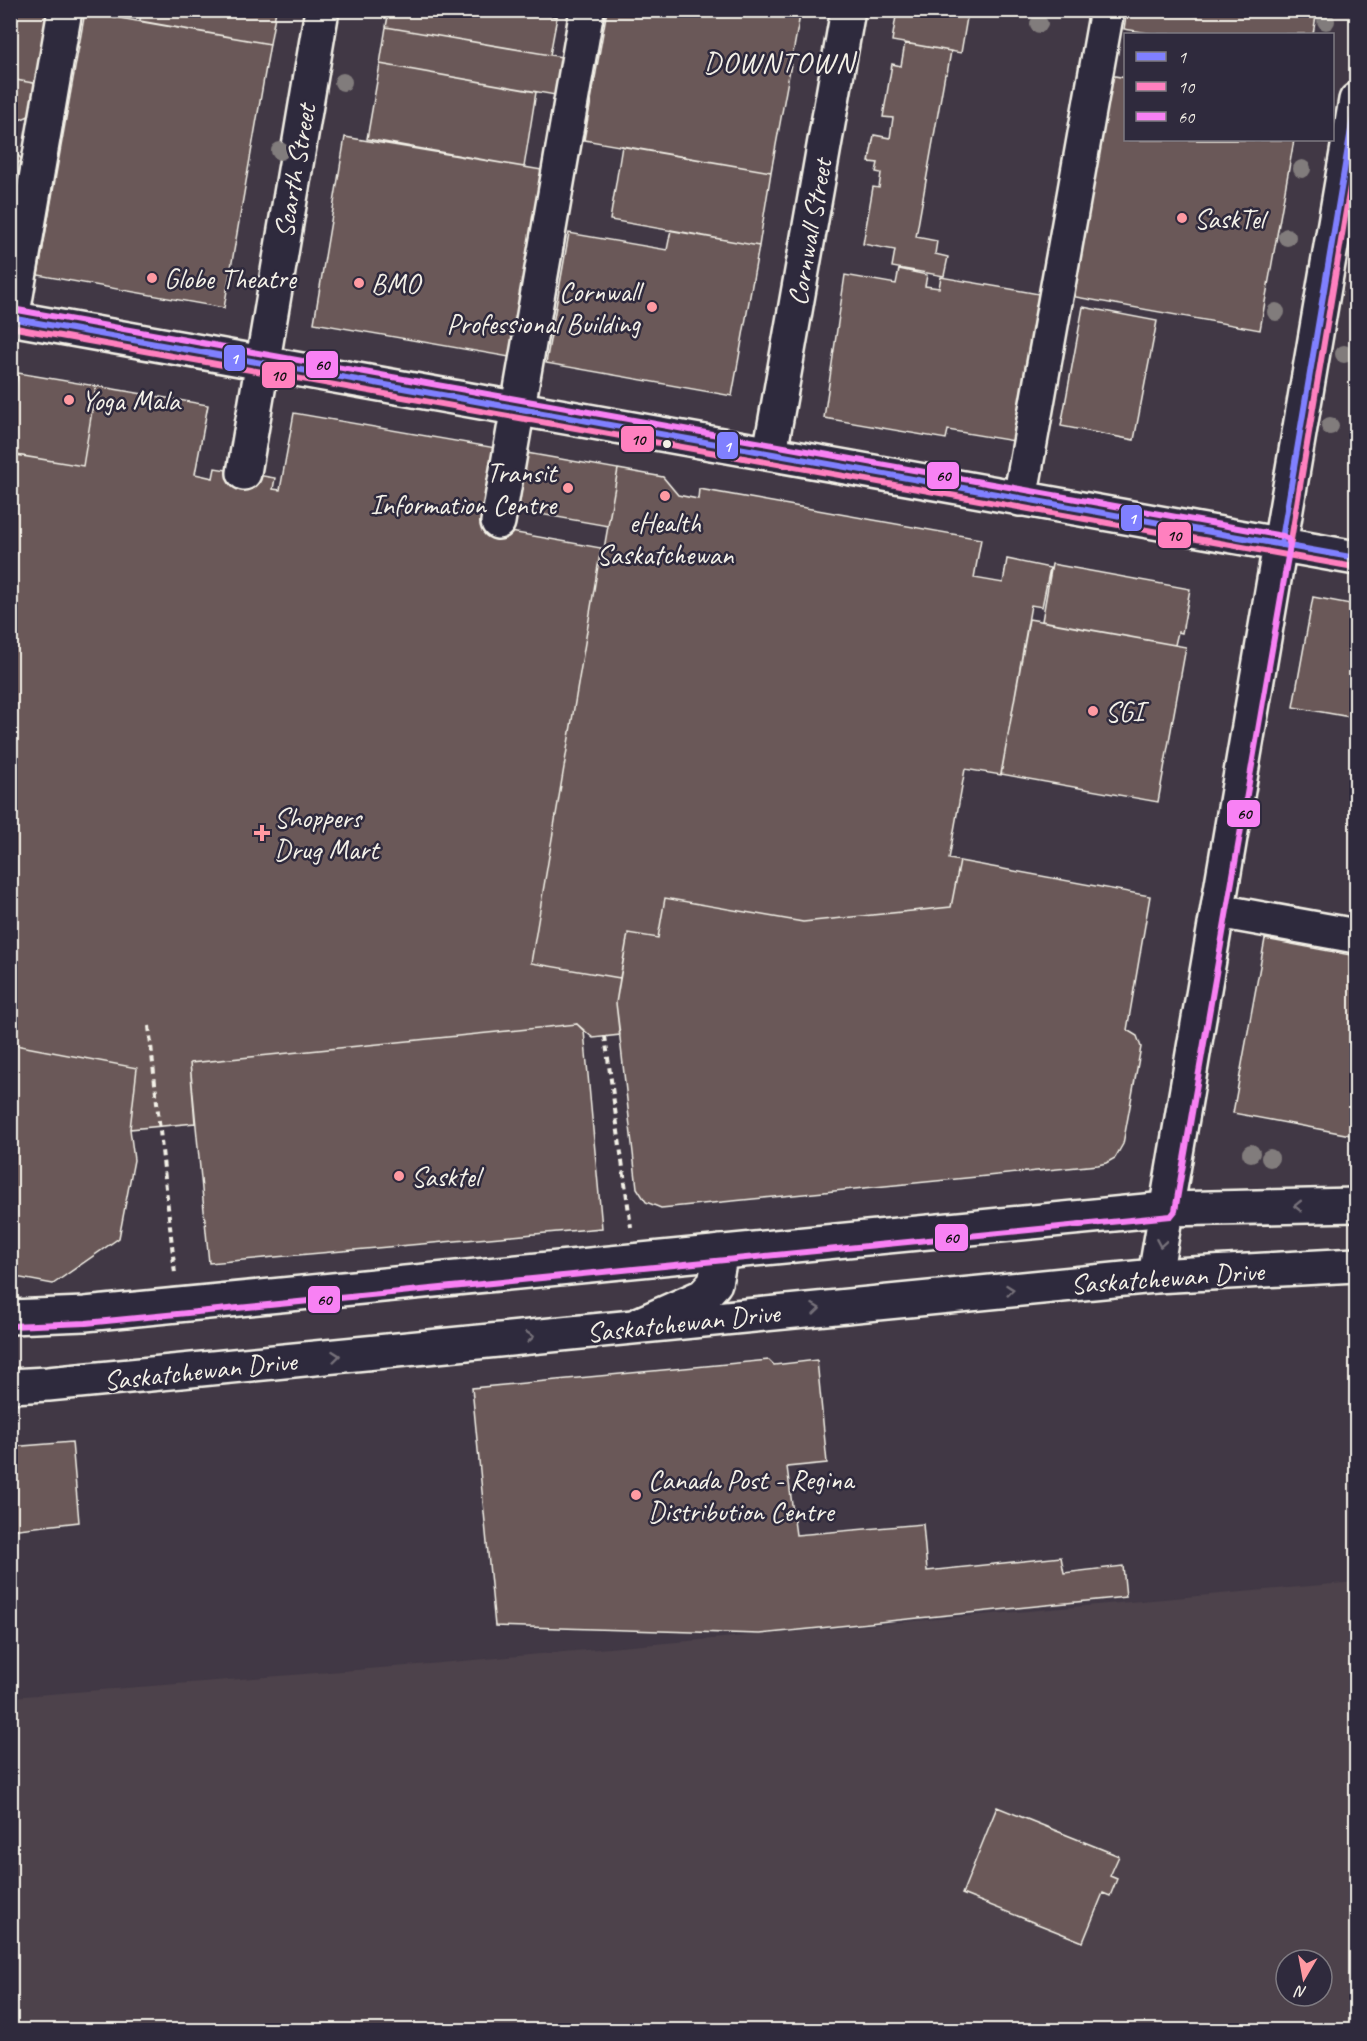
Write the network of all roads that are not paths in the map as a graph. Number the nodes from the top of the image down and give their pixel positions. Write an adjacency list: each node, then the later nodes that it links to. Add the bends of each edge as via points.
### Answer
1 (65, 10): 7 (street)
2 (322, 10): 8 (street, Scarth Street)
3 (587, 10): 9 (street)
4 (848, 10): 10 (street, Cornwall Street)
5 (1107, 10): 12 (street)
6 (1356, 100): 14 (street)
7 (11, 318): 8 (street)
8 (261, 363): 9 (street); 11 (street, Scarth Street)
9 (518, 408): 10 (street); 13 (street)
10 (770, 453): 12 (street)
11 (244, 473)
12 (1020, 499): 14 (street)
13 (498, 522)
14 (1281, 545): 15 (street); 16 (street)
15 (1356, 558)
16 (1218, 911): 17 (street); 19 (street)
17 (1356, 936)
18 (1356, 1205): 19 (street, one-way to 19)
19 (1166, 1209): 20 (street); 22 (street, one-way to 22)
20 (721, 1252): 23 (street, via 85,1314); 24 (street, via 715,1283 704,1296)
21 (1356, 1264): 22 (street, Saskatchewan Drive)
22 (1155, 1276): 24 (street, Saskatchewan Drive, one-way to 22)
23 (10, 1317)
24 (633, 1327): 25 (street, Saskatchewan Drive, one-way to 24)
25 (10, 1386)

